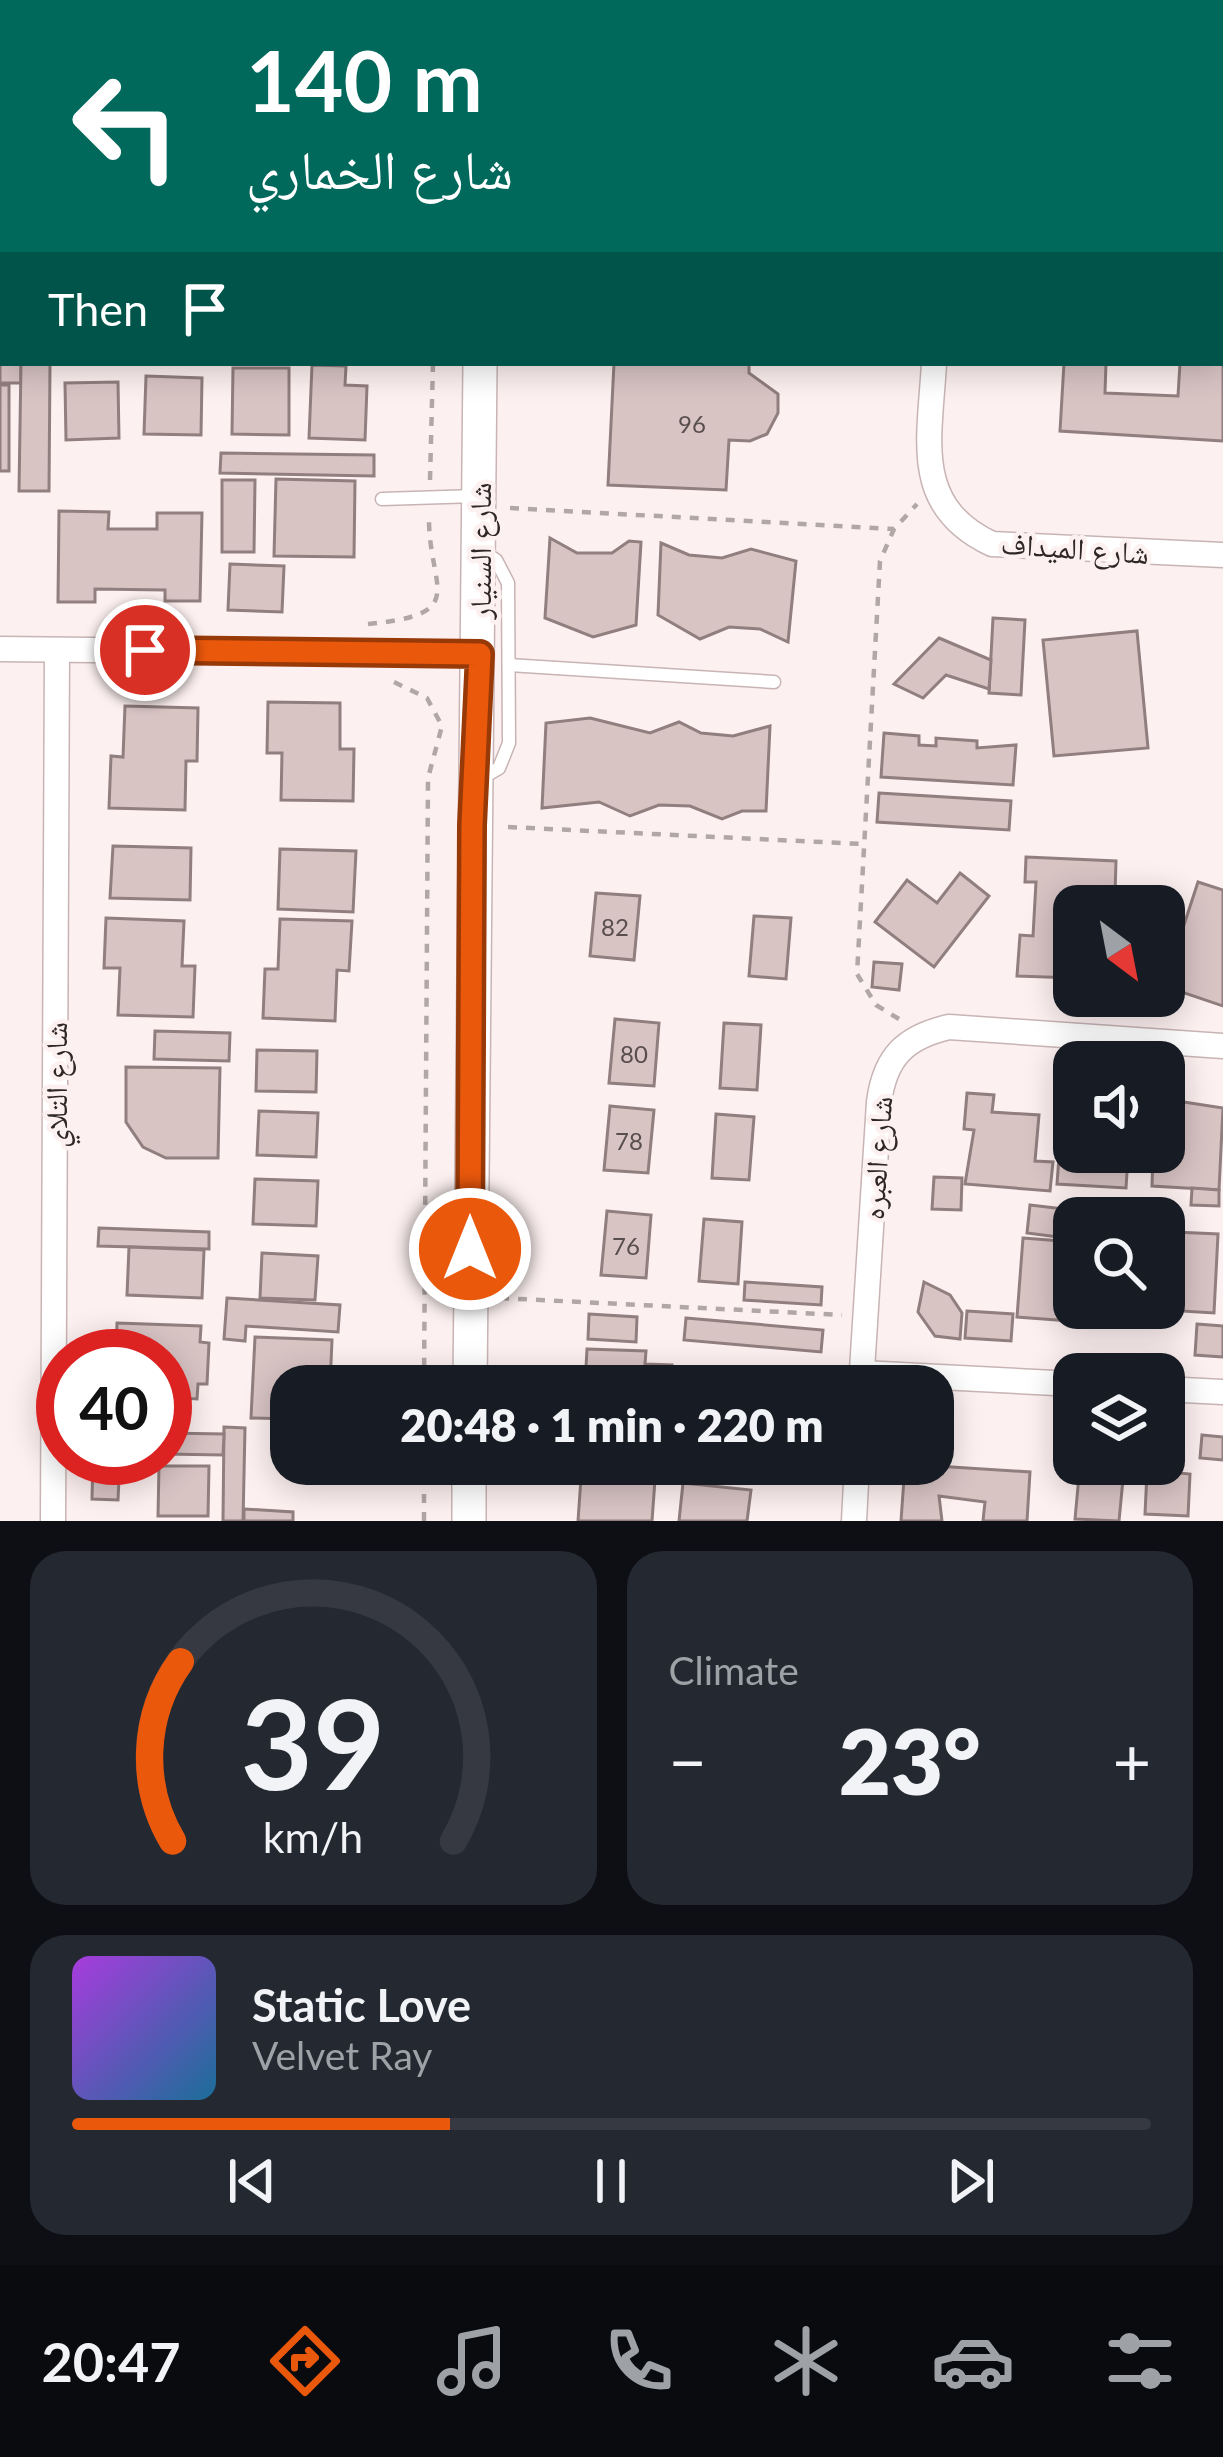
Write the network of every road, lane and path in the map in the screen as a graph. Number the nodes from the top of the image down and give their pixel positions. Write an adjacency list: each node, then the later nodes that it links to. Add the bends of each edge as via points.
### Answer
1 (433, 366): 5 (path)
2 (480, 366): 7 (street, شارع السنيار)
3 (934, 366): 4 (street)
4 (933, 487): 8 (path); 9 (street, شارع الميداف, via 966,532 992,544)
5 (430, 497): 6 (lane); 7 (lane); 10 (path, via 435,600 412,619)
6 (382, 499)
7 (478, 501): 8 (path); 13 (street, شارع السنيار, via 476,548)
8 (893, 529): 17 (path, via 880,561)
9 (1223, 556)
10 (355, 625)
11 (0, 649): 12 (street)
12 (56, 650): 13 (street); 32 (street, شارع التلاي)
13 (494, 660): 15 (lane); 16 (street, شارع السنيار)
14 (378, 680): 22 (path, via 427,698 442,726 428,778)
15 (773, 682)
16 (472, 825): 17 (path); 20 (street, شارع السنيار)
17 (862, 844): 18 (path, via 857,974 876,1005)
18 (921, 1033): 19 (street, via 949,1028); 21 (street, شارع العبره, via 883,1073)
19 (1223, 1046)
20 (470, 1296): 21 (path); 23 (street, شارع السنيار)
21 (866, 1316): 24 (street, شارع العبره)
22 (424, 1365)
23 (470, 1365)
24 (863, 1365)
25 (954, 1382): 26 (street)
26 (1053, 1384)
27 (1185, 1389): 28 (street)
28 (1223, 1391)
29 (424, 1485): 33 (path)
30 (469, 1485): 34 (street)
31 (856, 1485): 35 (street)
32 (52, 1521)
33 (424, 1521)
34 (469, 1521)
35 (854, 1521)

